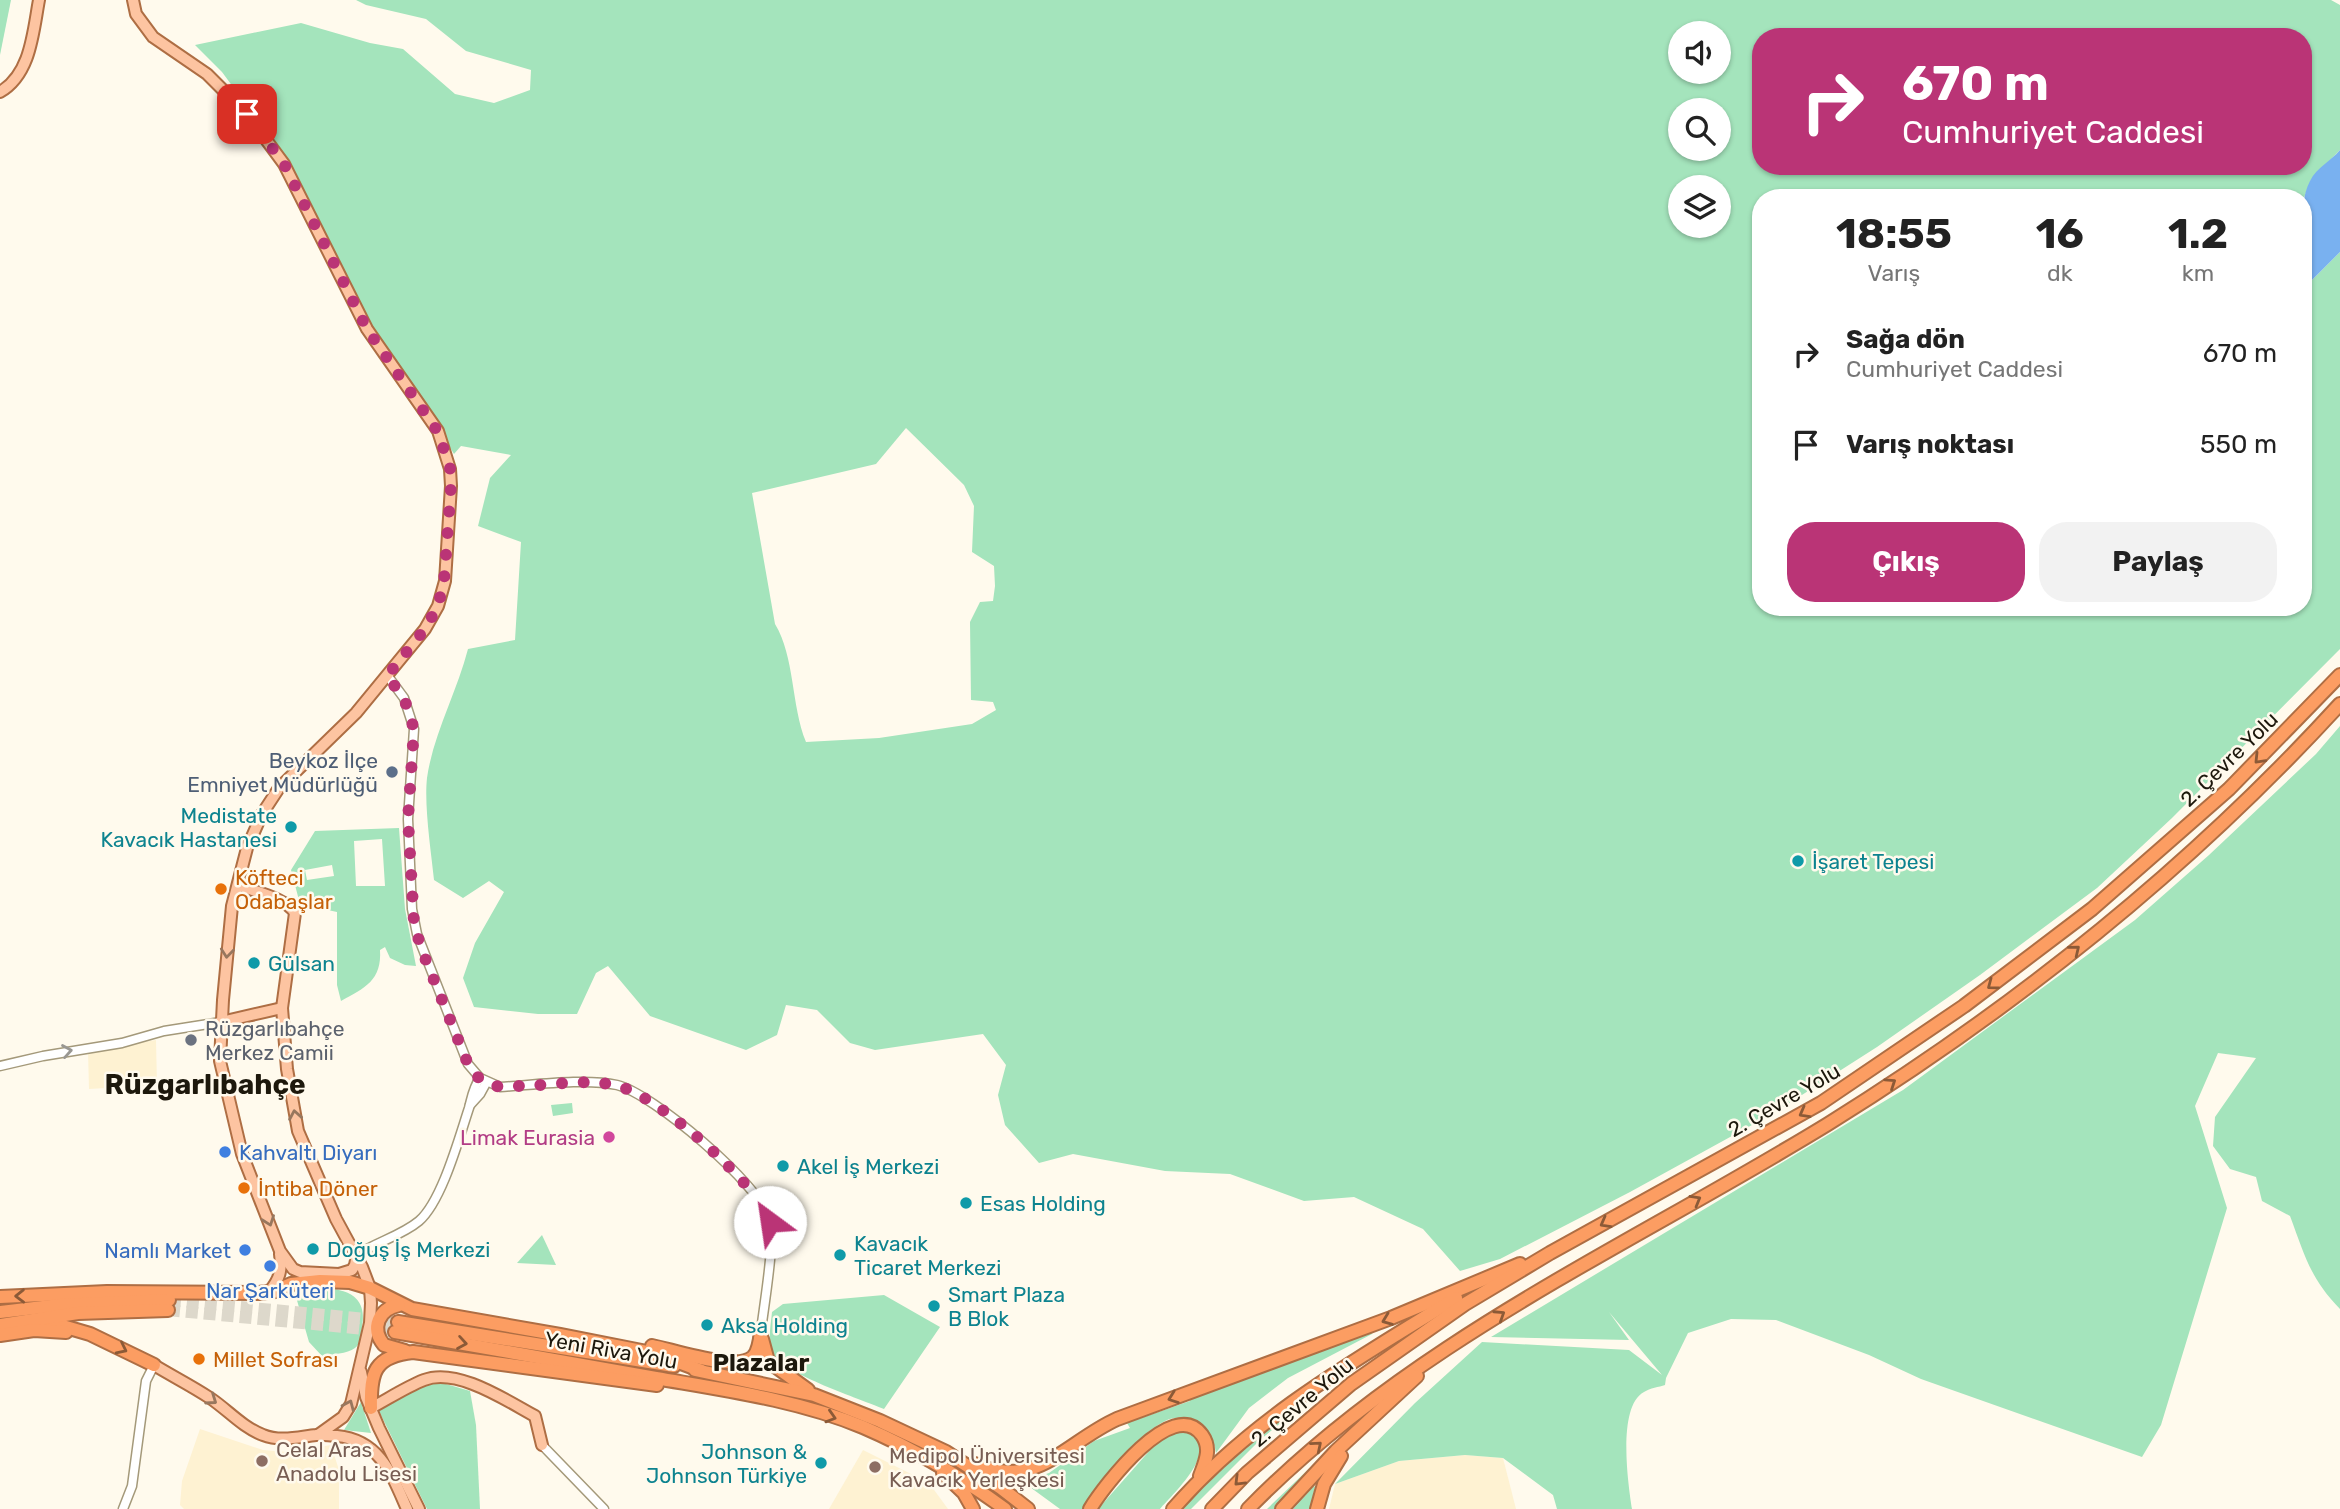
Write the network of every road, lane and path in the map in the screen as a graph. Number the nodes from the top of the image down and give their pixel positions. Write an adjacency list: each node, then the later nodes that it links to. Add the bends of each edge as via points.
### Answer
1 (40, 0): 3 (main road, via 28,57 13,84)
2 (133, 0): 5 (main road, via 136,14 153,37 207,74 247,114 284,164 367,329 444,446 451,486 438,606)
3 (0, 92)
4 (2340, 674): 17 (highway, 2. Çevre Yolu, one-way to 17, via 2229,789 2092,909 1964,1006 1821,1104)
5 (387, 676): 7 (main road, via 279,788 261,814); 11 (street, via 404,698 414,729 408,819 414,923)
6 (2340, 704): 31 (highway, 2. Çevre Yolu, one-way to 6, via 1527,1298 1825,1125 1979,1021 2081,946 2174,869 2281,768)
7 (238, 885): 8 (main road, via 295,913); 9 (main road, one-way to 9)
8 (282, 1009): 9 (main road); 15 (main road, one-way to 8, via 337,1219 298,1131)
9 (221, 1022): 10 (street, one-way to 9); 16 (main road, one-way to 16, via 220,1061 234,1127)
10 (0, 1066)
11 (470, 1068): 12 (street); 14 (street)
12 (483, 1080): 13 (street); 14 (street)
13 (500, 1087): 14 (street); 26 (street, via 607,1084 629,1089 723,1161 757,1198 770,1222)
14 (476, 1091): 15 (street, via 428,1211 416,1223)
15 (357, 1250): 16 (main road, via 355,1265 347,1272 300,1272); 19 (main road)
16 (280, 1251): 20 (main road, via 281,1271)
17 (1550, 1253): 18 (highway); 55 (highway, 2. Çevre Yolu, one-way to 55, via 1465,1304 1351,1384)
18 (1494, 1274): 43 (highway, one-way to 43, via 1380,1322 1117,1419 1029,1471 994,1471); 45 (highway, via 1317,1384)
19 (370, 1288): 20 (highway, via 320,1280); 22 (highway); 32 (main road, via 370,1324)
20 (269, 1292): 21 (highway, one-way to 21)
21 (0, 1297)
22 (399, 1305): 29 (highway); 30 (highway, via 382,1312 378,1335 384,1345)
23 (0, 1312): 24 (highway, via 60,1305 169,1305)
24 (39, 1320): 25 (highway); 27 (highway)
25 (0, 1325)
26 (761, 1331): 29 (highway, via 755,1355 745,1363 732,1364 591,1332); 35 (highway, via 768,1361)
27 (90, 1334): 28 (highway, via 34,1330); 33 (highway, one-way to 33)
28 (0, 1335)
29 (559, 1335): 34 (highway, via 657,1354)
30 (413, 1352): 36 (highway); 37 (highway, via 394,1355 377,1366 371,1379)
31 (1443, 1352): 39 (highway); 56 (highway, 2. Çevre Yolu, one-way to 31, via 1336,1430)
32 (360, 1362): 37 (main road); 40 (main road, one-way to 32, via 348,1411)
33 (154, 1365): 40 (main road, one-way to 40, via 210,1398 251,1430 283,1439); 46 (street, via 146,1381 132,1486)
34 (702, 1371): 35 (highway); 36 (highway, Yeni Riva Yolu, one-way to 36, via 396,1327)
35 (814, 1395): 43 (highway)
36 (765, 1399): 44 (highway, Yeni Riva Yolu, one-way to 44, via 859,1426)
37 (371, 1408): 38 (main road); 42 (main road, via 425,1380 447,1377 473,1384 535,1416)
38 (379, 1428): 41 (main road, via 374,1438); 48 (main road)
39 (1361, 1430): 57 (highway); 58 (highway, via 1328,1475)
40 (318, 1435): 41 (main road)
41 (363, 1443): 47 (main road, via 390,1469)
42 (542, 1445): 49 (street)
43 (946, 1452): 52 (highway)
44 (928, 1458): 50 (highway, via 964,1493); 51 (highway, Yeni Riva Yolu)
45 (1197, 1481): 53 (highway, via 1208,1454 1205,1439 1192,1426 1177,1425 1145,1444); 54 (highway)
46 (123, 1509)
47 (407, 1509)
48 (419, 1509)
49 (604, 1509)
50 (973, 1509)
51 (1005, 1509)
52 (1028, 1509)
53 (1090, 1509)
54 (1173, 1509)
55 (1212, 1509)
56 (1248, 1509)
57 (1282, 1509)
58 (1317, 1509)

